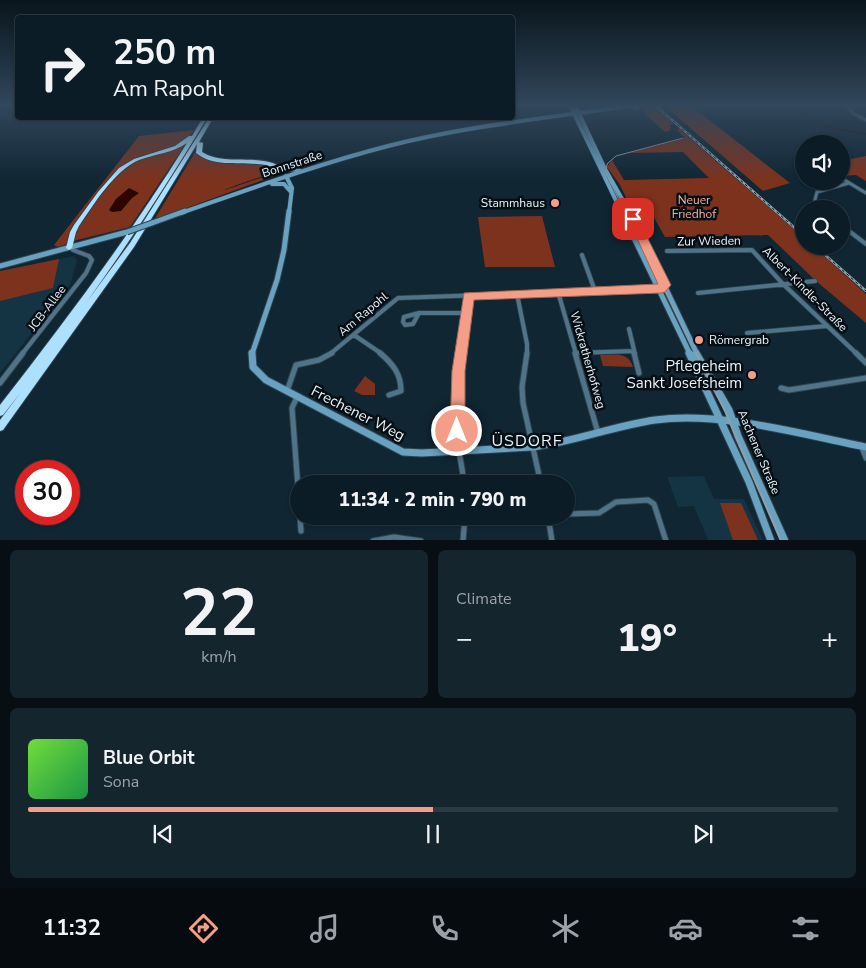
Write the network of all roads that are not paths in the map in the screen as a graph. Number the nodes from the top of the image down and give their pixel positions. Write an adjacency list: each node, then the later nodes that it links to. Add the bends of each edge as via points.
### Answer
1 (464, 130): 6 (main road, Bonnstraße)
2 (582, 130): 15 (main road, Aachener Straße)
3 (588, 130): 16 (main road, Aachener Straße)
4 (200, 131): 5 (highway, via 198,150 206,158 262,161); 19 (highway, via 178,147 136,160 119,171 76,226); 50 (highway, via 120,250); 53 (highway, via 132,245)
5 (280, 168): 6 (main road); 8 (main road, via 284,173)
6 (309, 168): 7 (main road, Bonnstraße)
7 (286, 176): 8 (main road, Bonnstraße); 13 (main road, Frechener Weg, via 292,186)
8 (277, 179): 10 (main road, Bonnstraße)
9 (850, 184): 12 (street)
10 (256, 186): 13 (main road, via 284,184); 19 (main road, Bonnstraße, bridge)
11 (824, 190): 14 (street, via 817,192)
12 (866, 193)
13 (292, 195): 47 (main road, Frechener Weg, via 277,280 251,356 252,366 259,376)
14 (815, 200)
15 (622, 214): 16 (main road, via 626,212); 27 (main road, Aachener Straße)
16 (633, 219): 26 (main road, Aachener Straße)
17 (850, 231): 18 (street)
18 (866, 244)
19 (71, 249): 23 (main road, Bonnstraße); 45 (street, JCB-Allee, via 92,260 86,273)
20 (752, 250): 21 (street, Zur Wieden); 25 (street, Albert-Kindle-Straße)
21 (667, 251)
22 (582, 255): 28 (street)
23 (0, 266)
24 (815, 281): 25 (street)
25 (783, 284): 30 (street); 36 (street, Albert-Kindle-Straße)
26 (665, 285): 27 (main road); 33 (main road, Aachener Straße)
27 (658, 289): 28 (street, Am Rapohl); 33 (main road); 51 (main road, Aachener Straße)
28 (595, 291): 29 (street, Am Rapohl)
29 (558, 292): 31 (street, Am Rapohl); 41 (street, Wickratherhofweg)
30 (698, 293)
31 (517, 294): 32 (street, Am Rapohl); 56 (street, via 527,344 522,387)
32 (468, 296): 34 (street); 39 (street, Am Rapohl, via 398,298)
33 (670, 296): 52 (main road, Aachener Straße)
34 (465, 313): 35 (street); 57 (street, via 458,371)
35 (419, 314)
36 (828, 326): 38 (street); 42 (street, Albert-Kindle-Straße)
37 (629, 329): 40 (street)
38 (747, 333)
39 (354, 335): 47 (street, Am Rapohl, via 324,358 296,366); 48 (street, via 398,369 401,390)
40 (632, 351): 41 (street); 43 (street)
41 (575, 353): 54 (street, Wickratherhofweg)
42 (866, 363)
43 (639, 373)
44 (866, 378): 46 (street, via 789,390)
45 (0, 383)
46 (781, 388)
47 (288, 391): 49 (main road, Frechener Weg)
48 (389, 395)
49 (298, 397): 57 (main road, Frechener Weg, via 398,450 422,454); 59 (street, Frechener Weg, via 292,408)
50 (0, 412)
51 (721, 419): 52 (main road, Frechener Weg); 54 (main road, Frechener Weg, via 670,418); 72 (main road, Aachener Straße, via 750,482)
52 (733, 422): 55 (main road, Frechener Weg); 73 (main road, Aachener Straße)
53 (0, 427)
54 (598, 433): 56 (main road, Frechener Weg)
55 (864, 446): 58 (street)
56 (532, 447): 57 (main road, Frechener Weg); 61 (street)
57 (460, 452): 60 (street)
58 (866, 458)
59 (297, 475)
60 (463, 475)
61 (539, 475)
62 (575, 514): 71 (street, via 599,513 616,502 648,500 654,504)
63 (301, 525): 66 (street)
64 (464, 525): 69 (street)
65 (550, 525): 70 (street)
66 (301, 530)
67 (374, 540): 68 (street, via 402,537)
68 (421, 540)
69 (463, 540)
70 (552, 540)
71 (666, 540)
72 (771, 540)
73 (785, 540)

